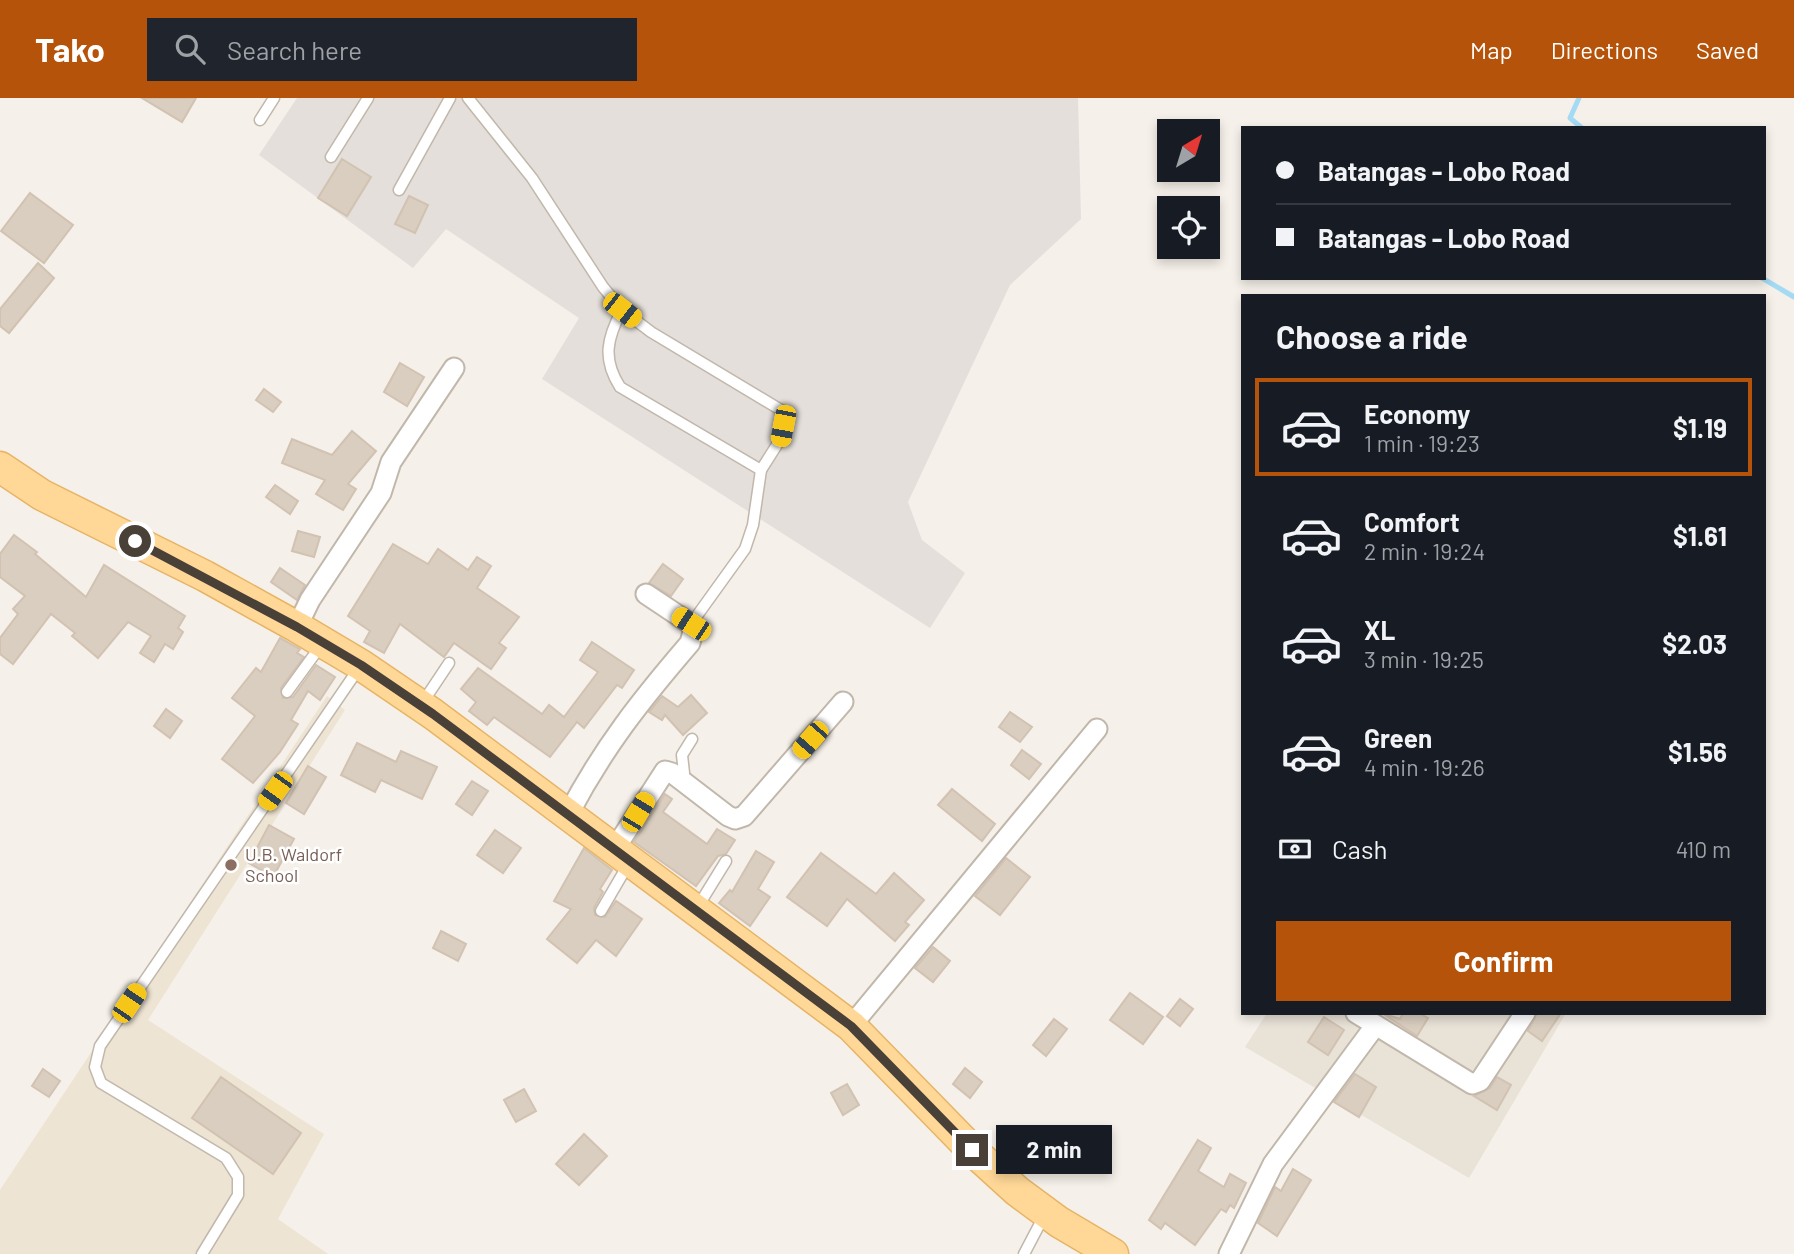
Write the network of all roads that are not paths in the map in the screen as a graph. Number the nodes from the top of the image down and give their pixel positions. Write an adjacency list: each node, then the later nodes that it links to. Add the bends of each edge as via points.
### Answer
1 (274, 98): 5 (lane)
2 (368, 98): 6 (lane)
3 (450, 98): 7 (lane)
4 (468, 98): 8 (lane, via 532,178)
5 (260, 120)
6 (331, 157)
7 (399, 190)
8 (622, 310): 11 (lane, via 606,351 620,387); 11 (lane, via 786,413 780,440)
9 (454, 368): 14 (street, via 391,462 381,493 316,589)
10 (0, 467): 14 (main road, via 42,495)
11 (761, 470): 13 (lane, via 745,549)
12 (646, 594): 13 (street)
13 (691, 624): 24 (street, via 690,643 624,721)
14 (297, 627): 15 (main road)
15 (323, 642): 17 (main road); 18 (lane)
16 (449, 663): 20 (lane)
17 (361, 665): 20 (main road); 34 (lane, via 100,1046 95,1067 101,1083 226,1158 238,1177 239,1195)
18 (287, 692)
19 (843, 702): 23 (street, via 744,816 728,816)
20 (421, 706): 24 (main road)
21 (1097, 729): 31 (street)
22 (692, 738): 23 (lane, via 682,755)
23 (680, 779): 25 (street, via 665,771 661,774)
24 (568, 815): 25 (main road)
25 (622, 856): 27 (main road); 28 (lane)
26 (726, 861): 27 (lane)
27 (696, 910): 31 (main road)
28 (601, 911)
29 (1359, 1015): 32 (street)
30 (1524, 1015): 32 (street, via 1480,1081 1472,1084)
31 (851, 1026): 33 (main road, via 972,1150)
32 (1375, 1026): 37 (street, via 1273,1164)
33 (1046, 1212): 35 (lane); 36 (main road)
34 (202, 1254)
35 (1024, 1254)
36 (1113, 1254)
37 (1229, 1254)

